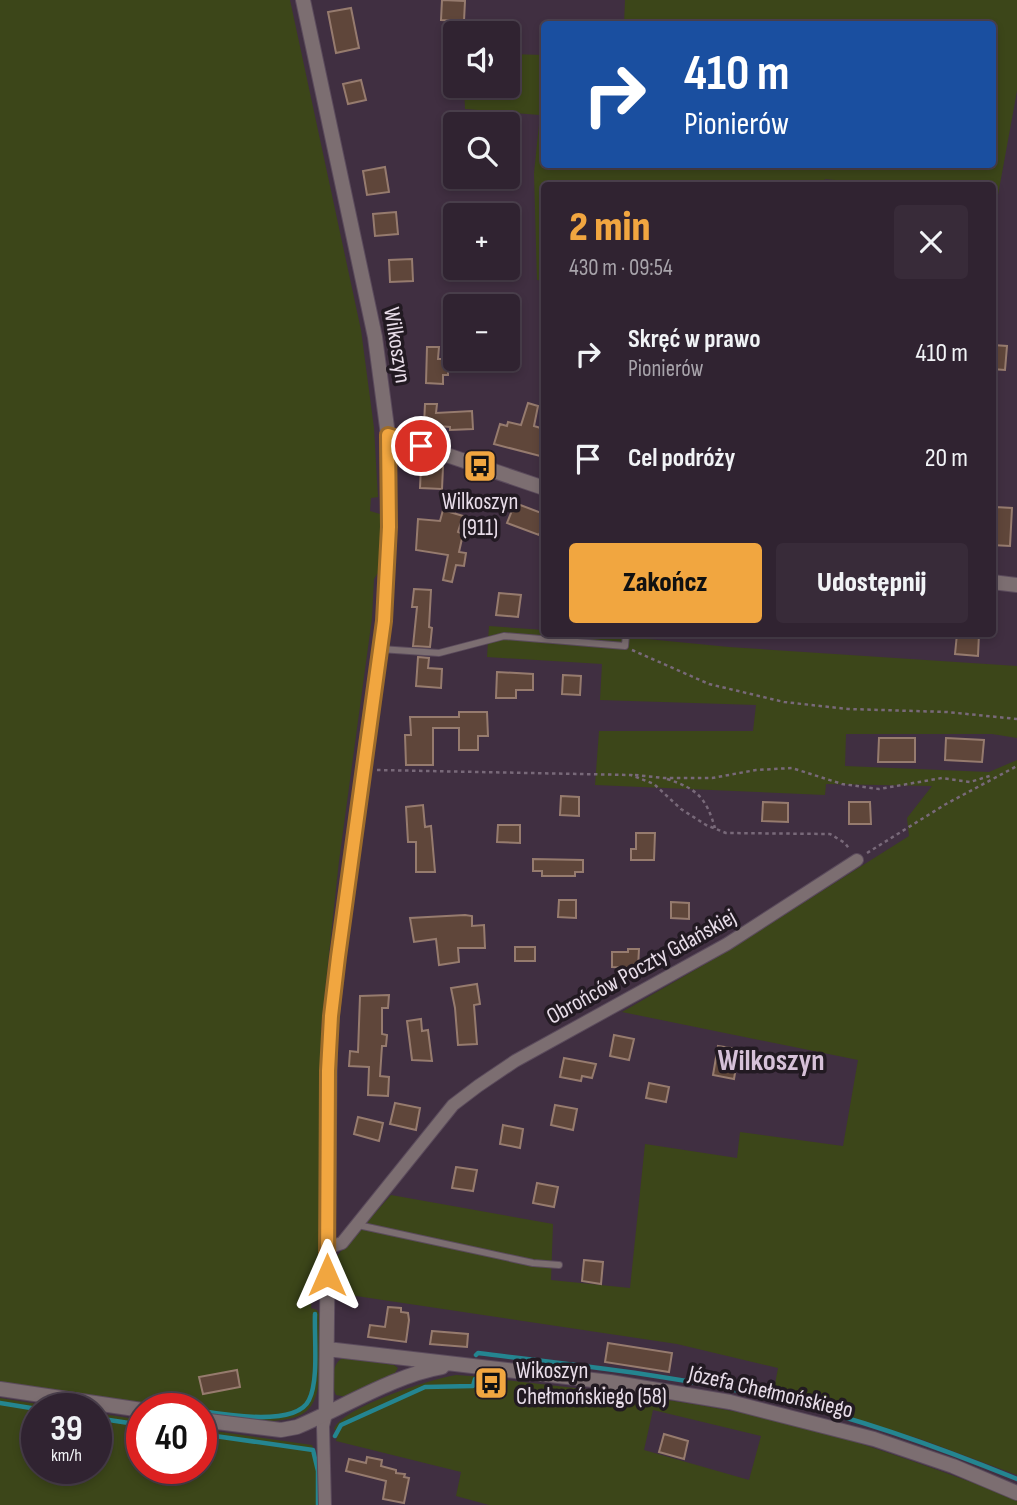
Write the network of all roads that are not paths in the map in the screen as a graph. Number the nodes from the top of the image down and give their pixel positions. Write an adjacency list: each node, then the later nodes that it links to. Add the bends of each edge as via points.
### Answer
1 (303, 0): 2 (street, Wilkoszyn, via 369,305)
2 (388, 435): 3 (street); 7 (street, Wilkoszyn, via 389,527)
3 (541, 487)
4 (996, 582): 5 (street)
5 (1017, 585)
6 (626, 637): 7 (lane, via 625,646 504,636 439,653)
7 (380, 649): 10 (street, Wilkoszyn, via 333,998)
8 (857, 860): 9 (street, Obrońców Poczty Gdańskiej, via 727,944 478,1086 453,1105)
9 (358, 1225): 10 (street, Obrońców Poczty Gdańskiej, via 342,1243); 11 (lane)
10 (327, 1248): 12 (street, Wilkoszyn)
11 (559, 1265)
12 (327, 1349): 13 (street, Józefa Chełmońskiego); 16 (street, Wilkoszyn)
13 (464, 1366): 16 (street, Józefa Chełmońskiego, via 425,1370); 18 (street, Józefa Chełmońskiego, via 610,1382 730,1402 874,1439)
14 (0, 1389): 15 (street)
15 (126, 1408)
16 (326, 1414): 17 (street, Józefa Chełmońskiego, via 281,1430); 19 (street)
17 (217, 1422)
18 (1017, 1493)
19 (325, 1505)

